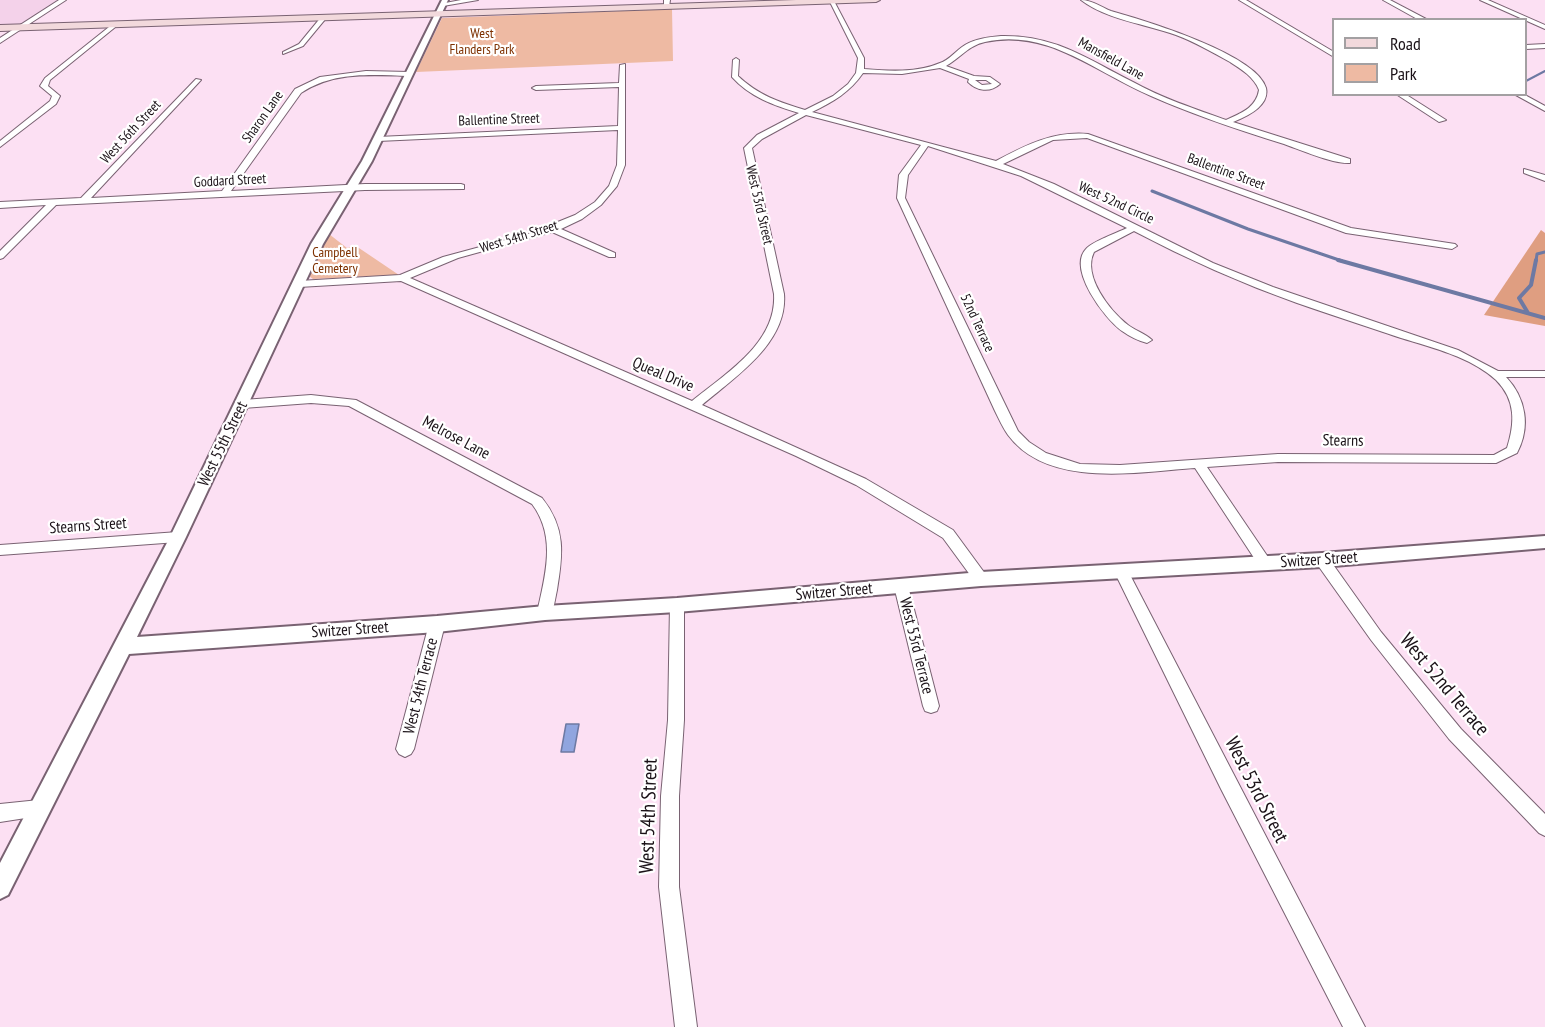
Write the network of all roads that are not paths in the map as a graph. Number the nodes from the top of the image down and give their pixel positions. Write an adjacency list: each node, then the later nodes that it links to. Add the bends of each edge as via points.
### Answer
1 (63, 0): 19 (street)
2 (475, 0): 11 (street)
3 (876, 0): 8 (main road)
4 (1084, 0): 39 (street, via 1113,14 1197,41 1252,75 1263,90 1262,99)
5 (1242, 0): 24 (street)
6 (1386, 0): 13 (street)
7 (1483, 0): 14 (street)
8 (831, 1): 10 (main road); 28 (street, via 861,57)
9 (667, 3): 10 (main road); 11 (main road)
10 (692, 3)
11 (442, 6): 12 (main road); 29 (street, West 55th Street)
12 (324, 17): 16 (main road); 23 (street, via 301,45)
13 (1421, 18)
14 (1524, 18)
15 (1527, 19): 17 (street)
16 (116, 24): 19 (main road); 43 (street, via 47,79 44,86 56,96 53,102)
17 (1545, 27)
18 (0, 28): 19 (main road)
19 (21, 28): 20 (street)
20 (0, 41)
21 (1545, 46): 22 (street)
22 (1527, 47)
23 (285, 53)
24 (1332, 54)
25 (736, 60): 37 (street, West 52nd Circle, via 735,76 749,90)
26 (623, 65): 32 (street, West 54th Street)
27 (941, 66): 28 (street, Mansfield Lane, via 901,72); 30 (street); 39 (street, Mansfield Lane, via 979,41 1042,41 1071,50 1144,91)
28 (861, 70): 37 (street, West 53rd Street, via 845,91)
29 (409, 74): 41 (street, West 55th Street); 50 (street, Sharon Lane, via 338,76 308,82)
30 (973, 78)
31 (198, 80): 51 (street, West 56th Street)
32 (622, 85): 33 (street); 40 (street, West 54th Street)
33 (536, 88)
34 (1402, 96): 38 (street)
35 (1521, 96): 36 (street)
36 (1545, 109)
37 (805, 112): 42 (street, West 52nd Circle); 65 (street, West 53rd Street, via 763,133 753,141 748,153 779,294 777,321 760,345)
38 (1442, 120)
39 (1228, 122): 44 (street, Mansfield Lane)
40 (621, 128): 41 (street, Ballentine Street); 55 (street, West 54th Street, via 621,165 612,188 590,208)
41 (378, 139): 49 (street, West 55th Street)
42 (926, 144): 45 (street, West 52nd Circle); 66 (street, 52nd Terrace, via 904,170 900,191 906,209 1013,433)
43 (0, 145)
44 (1347, 161)
45 (997, 164): 54 (street, West 52nd Circle); 56 (street, Ballentine Street, via 1048,138 1088,136 1349,231)
46 (1527, 171): 47 (street)
47 (1545, 178)
48 (461, 187): 49 (street, Goddard Street)
49 (352, 188): 50 (street, Goddard Street); 60 (street, West 55th Street, via 317,244)
50 (225, 194): 51 (street, Goddard Street)
51 (83, 201): 52 (street, Goddard Street)
52 (53, 203): 53 (street, Goddard Street); 58 (street)
53 (0, 205)
54 (1136, 227): 61 (street, via 1089,250 1083,263 1090,283 1118,322); 62 (street, West 52nd Circle, via 1245,279 1454,352)
55 (552, 229): 57 (street); 59 (street, West 54th Street, via 440,261)
56 (1452, 246)
57 (612, 255)
58 (0, 256)
59 (402, 278): 60 (street, Queal Drive); 65 (street, Queal Drive)
60 (299, 284): 64 (street, West 55th Street)
61 (1147, 340)
62 (1498, 374): 63 (street); 67 (street, Stearns, via 1514,392 1518,408 1513,450 1496,459 1344,457)
63 (1545, 374)
64 (243, 404): 68 (street, West 55th Street); 77 (street, Melrose Lane, via 311,399 352,403 537,501 552,521 555,538)
65 (694, 406): 74 (street, Queal Drive, via 861,482 917,514 948,534)
66 (1042, 456): 67 (street, Stearns, via 1064,465 1100,469)
67 (1198, 463): 72 (street)
68 (178, 537): 70 (street, Stearns Street); 79 (street, West 55th Street)
69 (1545, 542): 71 (street, Switzer Street)
70 (0, 550)
71 (1322, 560): 72 (street, Switzer Street); 84 (street, West 52nd Terrace, via 1376,636 1448,725)
72 (1265, 563): 73 (street, Switzer Street)
73 (1121, 571): 74 (street, Switzer Street); 87 (street, West 53rd Street)
74 (981, 579): 75 (street, Switzer Street)
75 (900, 586): 76 (street, Switzer Street); 80 (street, West 53rd Terrace)
76 (677, 605): 77 (street, Switzer Street); 86 (street, West 54th Street, via 669,887)
77 (545, 613): 78 (street, Switzer Street)
78 (437, 624): 79 (street, Switzer Street); 81 (street, West 54th Terrace)
79 (124, 646): 82 (street, West 55th Street)
80 (931, 706)
81 (405, 749)
82 (39, 809): 83 (street); 85 (street, West 55th Street)
83 (0, 813)
84 (1545, 827)
85 (0, 887)
86 (686, 1027)
87 (1354, 1027)

